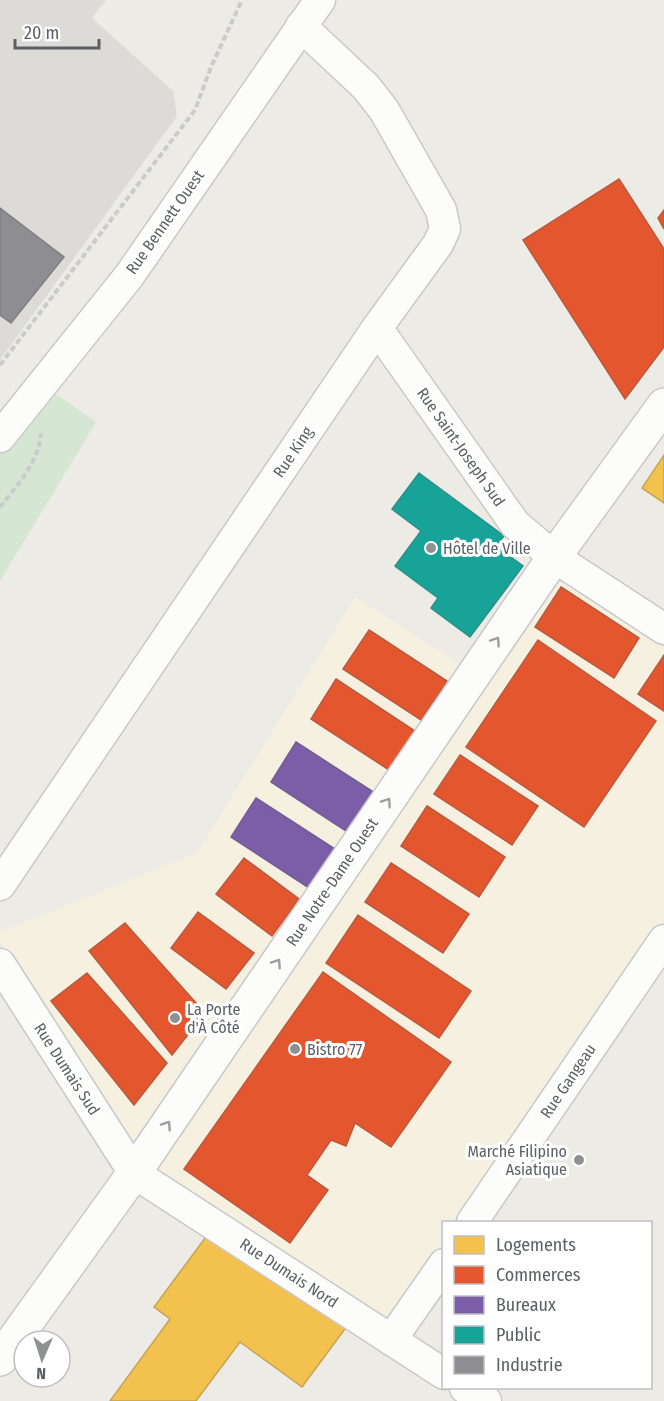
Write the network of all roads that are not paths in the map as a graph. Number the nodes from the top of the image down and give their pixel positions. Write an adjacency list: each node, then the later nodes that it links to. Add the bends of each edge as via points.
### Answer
1 (320, 0): 2 (street, Rue Bennett Ouest)
2 (301, 26): 3 (street, Rue King, via 366,87 384,110 441,210 445,229 438,244); 5 (street, Rue Bennett Ouest, via 129,276)
3 (377, 328): 6 (street, Rue Saint-Joseph Sud, via 515,524); 8 (street, Rue King)
4 (664, 405): 6 (street, Rue Notre-Dame Ouest)
5 (0, 437)
6 (554, 557): 7 (street, Rue Saint-Joseph Sud); 11 (street, Rue Notre-Dame Ouest, one-way to 6)
7 (664, 629)
8 (0, 885)
9 (664, 940): 12 (street, Rue Gangeau)
10 (0, 964): 11 (street, Rue Dumais Sud)
11 (134, 1173): 14 (street, Rue Dumais Nord); 15 (street, Rue Notre-Dame Ouest)
12 (473, 1221)
13 (442, 1267): 14 (street)
14 (391, 1340): 16 (street, Rue Dumais Nord)
15 (2, 1353)
16 (442, 1373)
17 (467, 1389): 18 (street)
18 (486, 1401)

